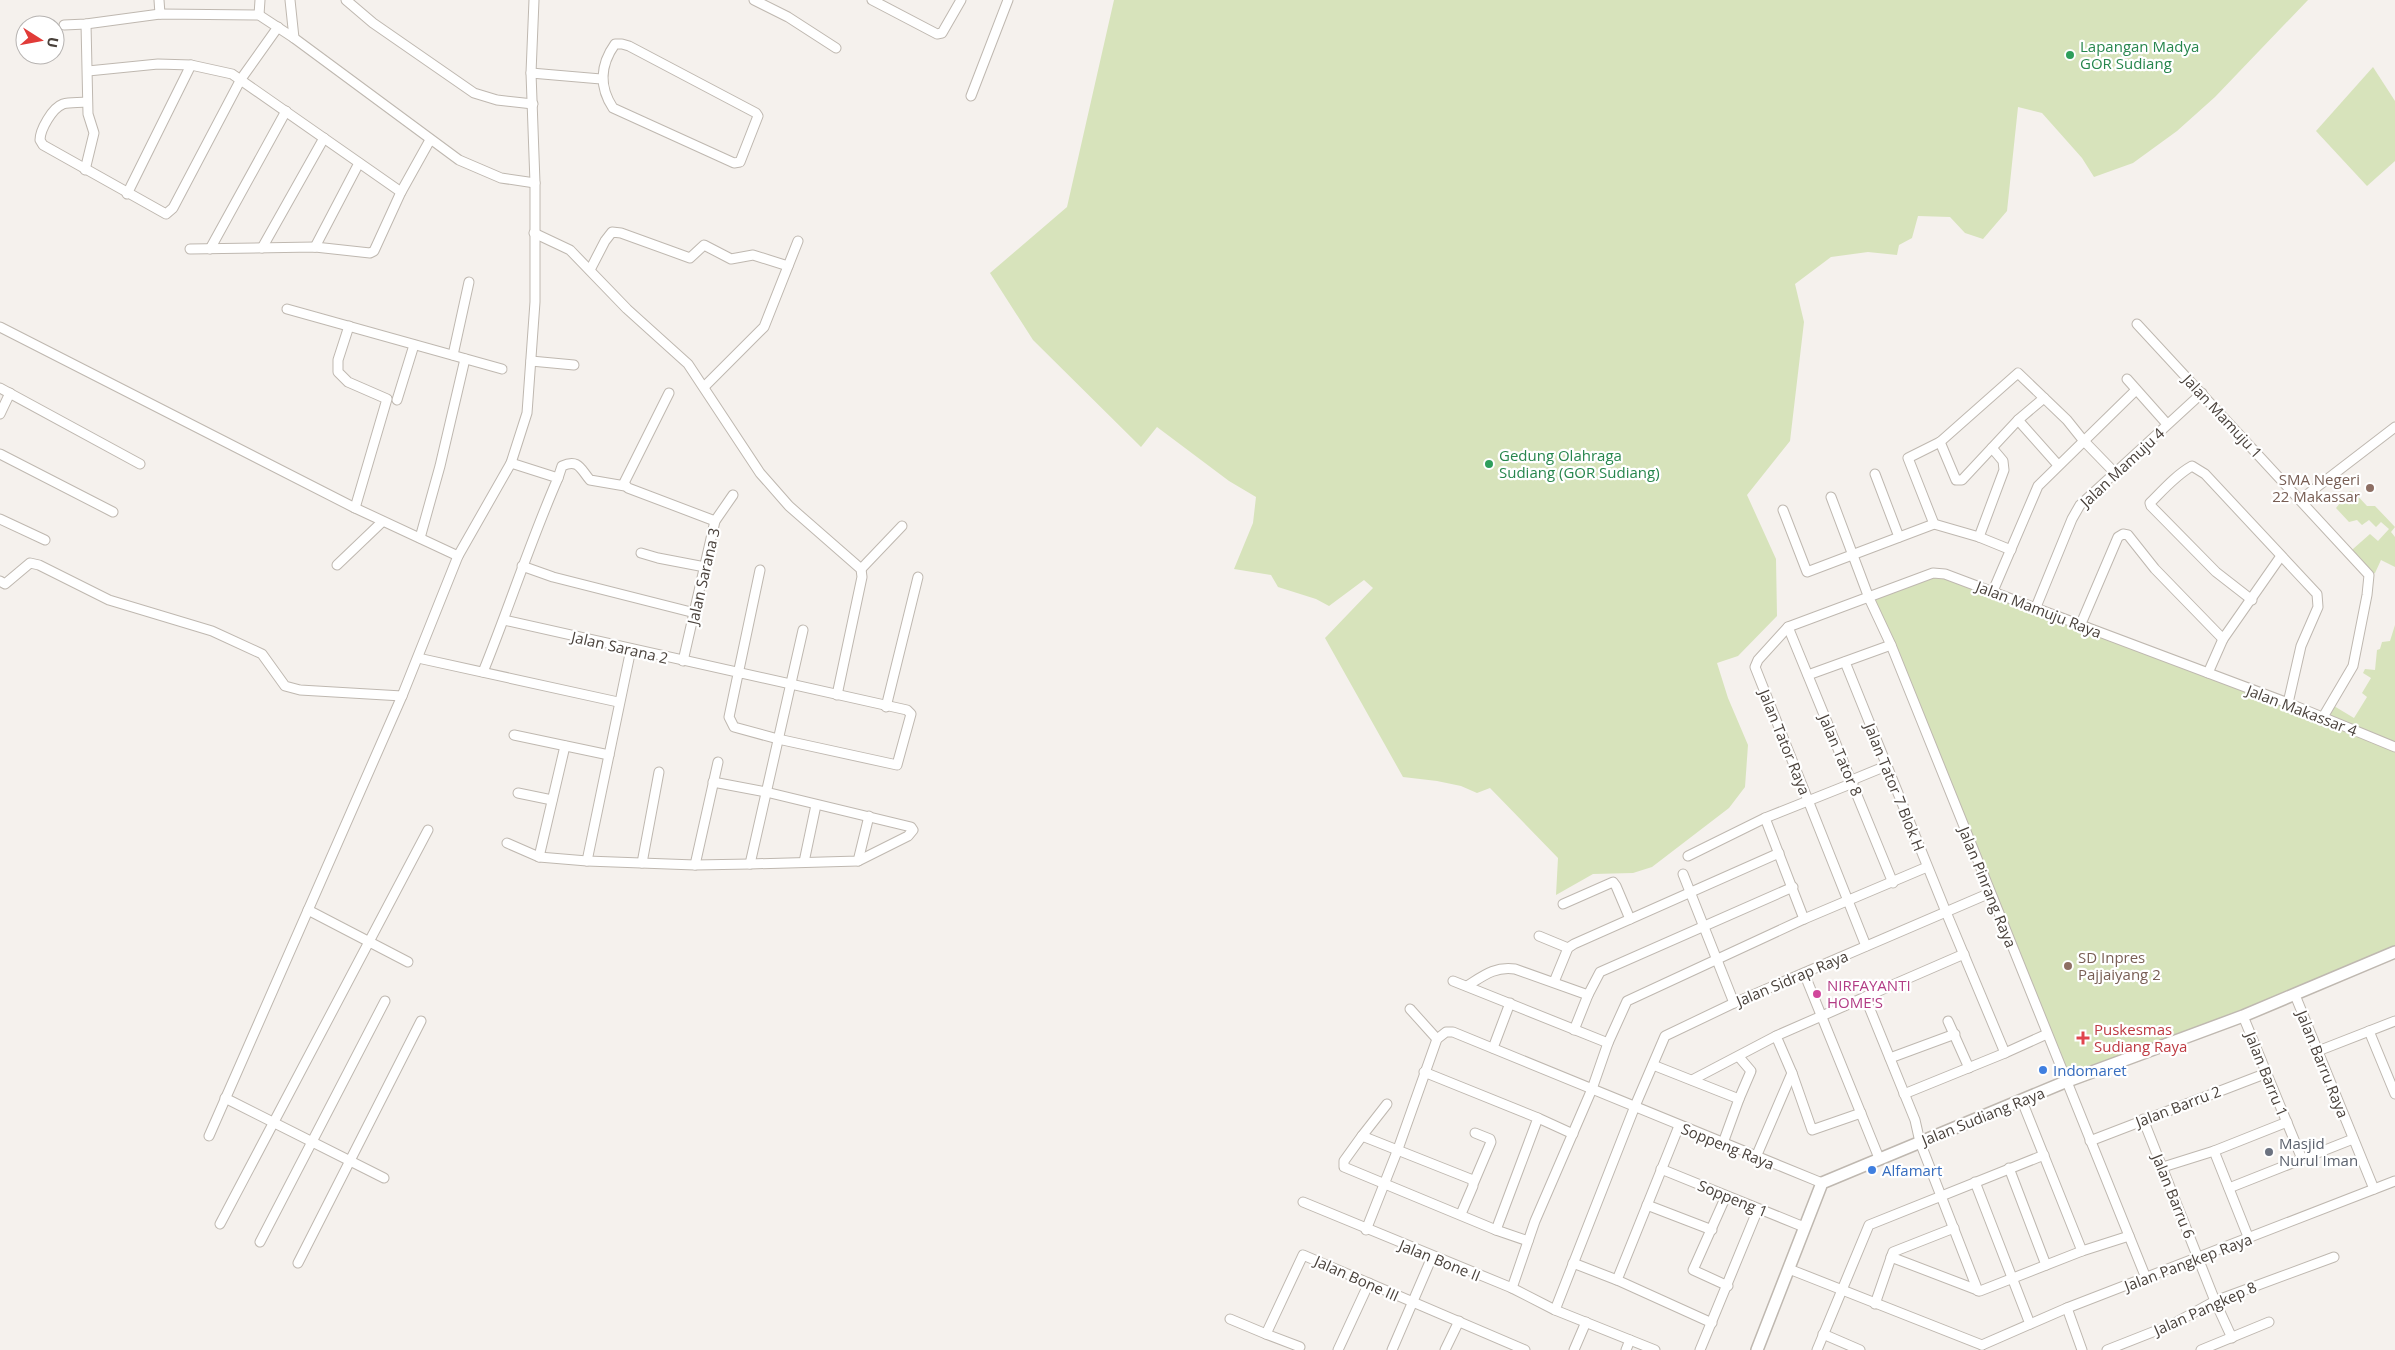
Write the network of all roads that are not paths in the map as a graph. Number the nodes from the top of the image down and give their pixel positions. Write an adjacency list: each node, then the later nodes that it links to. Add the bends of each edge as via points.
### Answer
1 (159, 0): 10 (street)
2 (260, 0): 11 (street)
3 (290, 0): 15 (street)
4 (346, 0): 24 (street, via 373,23 474,93 497,100)
5 (534, 0): 19 (street)
6 (754, 0): 16 (street, via 788,17)
7 (872, 0): 8 (street, via 937,34 942,32)
8 (961, 0)
9 (1008, 0): 22 (street)
10 (160, 14): 11 (street); 12 (street)
11 (259, 15): 14 (street)
12 (86, 24): 13 (street); 18 (street)
13 (65, 25)
14 (278, 27): 15 (street); 20 (street)
15 (294, 38): 27 (street)
16 (836, 48)
17 (191, 65): 18 (street, via 158,64); 20 (street, via 222,71); 32 (street)
18 (88, 71): 23 (street)
19 (531, 73): 21 (street); 24 (street)
20 (241, 79): 25 (street); 32 (street, via 173,208 166,214 162,213)
21 (601, 79): 21 (street, via 605,96 613,108 734,164 740,162 758,116 756,113 622,44 615,44 610,52)
22 (971, 96)
23 (87, 102): 29 (street, via 94,134); 29 (street, via 59,106 39,137 43,145)
24 (533, 104): 30 (street)
25 (286, 111): 26 (street); 38 (street)
26 (324, 138): 28 (street); 36 (street)
27 (430, 140): 30 (street, via 478,170 501,178); 31 (street)
28 (359, 163): 31 (street); 35 (street)
29 (85, 170): 32 (street)
30 (535, 183): 33 (street)
31 (401, 192): 35 (street, via 374,251)
32 (127, 194)
33 (534, 233): 40 (street, via 570,250); 49 (street)
34 (798, 241): 39 (street)
35 (315, 247): 36 (street)
36 (262, 248): 38 (street)
37 (190, 249): 38 (street)
38 (210, 249)
39 (788, 266): 40 (street, via 753,255 731,259 704,245 690,258 612,232); 53 (street, via 764,327)
40 (590, 270): 53 (street, via 627,309 688,364)
41 (469, 282): 47 (street)
42 (287, 309): 44 (street)
43 (2137, 324): 57 (street, Jalan Mamuju 1)
44 (349, 326): 46 (street); 79 (street, via 338,360 338,372 348,382 387,399)
45 (0, 327): 79 (street)
46 (414, 344): 47 (street); 60 (street)
47 (453, 356): 48 (street)
48 (465, 359): 51 (street); 89 (street)
49 (531, 361): 50 (street); 69 (street, via 527,413)
50 (574, 365)
51 (502, 369)
52 (2127, 379): 55 (street)
53 (704, 387): 99 (street, via 760,473 789,506)
54 (0, 388): 58 (street)
55 (2136, 390): 63 (street); 65 (street)
56 (669, 392): 75 (street, via 625,480)
57 (2202, 392): 63 (street, Jalan Mamuju 4); 78 (street, Jalan Mamuju 1)
58 (10, 393): 61 (street); 70 (street)
59 (2044, 398): 62 (street); 65 (street); 66 (street, via 2018,373)
60 (397, 400)
61 (0, 414)
62 (2018, 420): 67 (street); 71 (street)
63 (2167, 424): 73 (street, Jalan Mamuju 4)
64 (2395, 427): 78 (street)
65 (2083, 440): 71 (street); 73 (street)
66 (1940, 442): 67 (street, via 1958,480 1962,480); 85 (street, via 1908,459)
67 (1992, 448): 88 (street, via 2003,461 2004,470)
68 (0, 454): 81 (street)
69 (511, 463): 74 (street); 93 (street)
70 (140, 464)
71 (2058, 466): 91 (street, via 2038,486)
72 (1875, 474): 87 (street)
73 (2116, 474): 106 (street, Jalan Mamuju 4, via 2077,509)
74 (558, 478): 75 (street, via 562,466 569,463 583,468 594,482); 97 (street)
75 (625, 486): 83 (street)
76 (733, 495): 83 (street, Jalan Sarana 3)
77 (1831, 497): 94 (street, Jalan Pinrang Raya)
78 (2300, 500): 128 (street, Jalan Mamuju 1, via 2369,575 2353,666)
79 (355, 508): 84 (street)
80 (1783, 510): 94 (street, via 1807,572)
81 (113, 512)
82 (0, 519): 90 (street)
83 (715, 521): 98 (street, Jalan Sarana 3)
84 (382, 522): 89 (street); 96 (street)
85 (1934, 524): 87 (street); 88 (street)
86 (902, 526): 99 (street)
87 (1899, 537): 94 (street)
88 (1979, 537): 91 (street)
89 (420, 538): 93 (street)
90 (45, 540)
91 (2011, 550): 103 (street)
92 (641, 553): 98 (street)
93 (458, 556): 115 (street)
94 (1853, 556): 104 (street, Jalan Pinrang Raya)
95 (2282, 556): 105 (street); 105 (street, via 2198,468 2192,466 2183,471 2150,503 2216,572); 126 (street, via 2318,594 2319,600 2301,646)
96 (337, 565)
97 (522, 566): 107 (street); 108 (street)
98 (705, 567): 107 (street, Jalan Sarana 3)
99 (861, 569): 123 (street)
100 (760, 570): 118 (street)
101 (918, 577): 127 (street)
102 (0, 581): 124 (street, via 6,584 30,563 39,565 109,600 212,631 262,654 285,686 300,690)
103 (1994, 591): 104 (street, Jalan Mamuju Raya, via 1938,572); 106 (street, Jalan Mamuju Raya)
104 (1869, 598): 110 (street, Jalan Tator Raya); 113 (street, Jalan Pinrang Raya)
105 (2252, 600): 112 (street)
106 (2036, 607): 109 (street, Jalan Mamuju Raya)
107 (695, 613): 116 (street, Jalan Sarana 3)
108 (504, 620): 114 (street, Jalan Sarana 2); 119 (street)
109 (2080, 626): 112 (street, via 2118,537 2123,534 2128,535 2155,569); 120 (street, Jalan Mamuju Raya)
110 (1788, 627): 121 (street, Jalan Tator 8); 142 (street, Jalan Tator Raya, via 1754,667)
111 (803, 630): 122 (street)
112 (2223, 639): 120 (street)
113 (1891, 645): 117 (street); 162 (street, Jalan Pinrang Raya)
114 (631, 648): 116 (street, Jalan Sarana 2); 125 (street)
115 (418, 658): 119 (street); 124 (street)
116 (683, 661): 118 (street, Jalan Sarana 2)
117 (1845, 662): 121 (street); 135 (street, Jalan Tator 7 Blok H)
118 (737, 671): 122 (street, Jalan Sarana 2); 130 (street, via 730,721 739,730)
119 (483, 672): 125 (street)
120 (2208, 673): 126 (street, Jalan Makassar 4)
121 (1808, 675): 137 (street, Jalan Tator 8)
122 (790, 684): 123 (street, Jalan Sarana 2); 130 (street)
123 (837, 695): 127 (street, Jalan Sarana 2)
124 (402, 696): 165 (street)
125 (618, 702): 133 (street)
126 (2288, 703): 128 (street, Jalan Makassar 4)
127 (886, 706): 130 (street, Jalan Sarana 2, via 907,710 911,714 897,765)
128 (2323, 717): 132 (street, Jalan Makassar 4)
129 (514, 735): 131 (street)
130 (778, 739): 139 (street)
131 (564, 746): 133 (street); 141 (street)
132 (2395, 747)
133 (609, 754): 151 (street)
134 (718, 762): 138 (street)
135 (1886, 766): 137 (street); 157 (street, Jalan Tator 7 Blok H)
136 (659, 772): 154 (street)
137 (1852, 781): 142 (street); 159 (street, Jalan Tator 8)
138 (713, 782): 139 (street); 156 (street)
139 (766, 792): 143 (street); 155 (street)
140 (518, 793): 141 (street)
141 (552, 800): 150 (street)
142 (1808, 800): 145 (street); 163 (street, Jalan Tator Raya)
143 (816, 805): 144 (street); 153 (street)
144 (869, 816): 152 (street); 152 (street, via 913,830 908,836)
145 (1765, 818): 148 (street); 149 (street)
146 (428, 830): 171 (street)
147 (507, 843): 150 (street)
148 (1779, 853): 160 (street); 161 (street)
149 (1688, 856)
150 (539, 857): 151 (street)
151 (587, 861): 154 (street)
152 (858, 861): 153 (street)
153 (804, 862): 155 (street)
154 (642, 863): 156 (street)
155 (750, 864): 156 (street)
156 (696, 865)
157 (1927, 867): 159 (street); 166 (street, Jalan Tator 7 Blok H)
158 (1683, 874): 161 (street)
159 (1893, 883): 163 (street)
160 (1793, 887): 168 (street); 169 (street)
161 (1690, 893): 167 (street); 169 (street)
162 (1990, 893): 166 (street, Jalan Sidrap Raya); 197 (street, Jalan Pinrang Raya)
163 (1848, 900): 168 (street); 172 (street, Jalan Tator Raya)
164 (1563, 904): 167 (street, via 1613,882)
165 (308, 910): 171 (street); 216 (street)
166 (1946, 912): 172 (street, Jalan Sidrap Raya); 175 (street, Jalan Tator 7 Blok H)
167 (1630, 919): 173 (street)
168 (1804, 919): 176 (street)
169 (1705, 927): 176 (street); 182 (street, via 1600,972)
170 (1539, 936): 173 (street)
171 (369, 942): 177 (street); 225 (street)
172 (1866, 946): 178 (street, Jalan Sidrap Raya)
173 (1568, 948): 180 (street)
174 (2395, 952): 183 (street, Jalan Sudiang Raya)
175 (1964, 954): 184 (street); 203 (street, Jalan Tator 7 Blok H)
176 (1717, 958): 187 (street); 200 (street, via 1627,1001)
177 (408, 962)
178 (1804, 973): 187 (street, Jalan Sidrap Raya); 189 (street)
179 (1453, 981): 181 (street)
180 (1554, 982): 181 (street, via 1504,967); 182 (street)
181 (1467, 986): 186 (street)
182 (1588, 995): 194 (street)
183 (2295, 995): 190 (street, Jalan Sudiang Raya); 202 (street, Jalan Barru Raya)
184 (1865, 997): 189 (street); 205 (street)
185 (384, 1000): 233 (street)
186 (1510, 1003): 194 (street); 201 (street)
187 (1734, 1003): 206 (street, Jalan Sidrap Raya, via 1666,1036)
188 (1410, 1009): 199 (street)
189 (1821, 1016): 198 (street); 221 (street)
190 (2243, 1016): 209 (street, Jalan Barru 1); 212 (street, Jalan Sudiang Raya)
191 (420, 1021): 242 (street)
192 (1948, 1021): 196 (street)
193 (2395, 1021): 195 (street)
194 (1574, 1030): 200 (street)
195 (2369, 1031): 202 (street); 215 (street)
196 (1954, 1034): 205 (street); 207 (street)
197 (2048, 1034): 203 (street); 212 (street, Jalan Pinrang Raya)
198 (1776, 1036): 204 (street); 210 (street)
199 (1437, 1039): 201 (street, Soppeng Raya, via 1446,1032 1453,1032); 208 (street)
200 (1608, 1043): 213 (street)
201 (1493, 1048): 213 (street, Soppeng Raya)
202 (2318, 1051): 231 (street, Jalan Barru Raya)
203 (2005, 1053): 207 (street)
204 (1739, 1057): 211 (street); 217 (street, via 1751,1071)
205 (1890, 1058): 214 (street)
206 (1653, 1065): 211 (street); 220 (street, Jalan Sidrap Raya)
207 (1969, 1068): 214 (street)
208 (1424, 1072): 222 (street); 236 (street)
209 (2267, 1073): 223 (street, Jalan Barru 2); 224 (street, Jalan Barru 1)
210 (1792, 1074): 221 (street, via 1812,1130); 239 (street)
211 (1692, 1080): 217 (street)
212 (2065, 1082): 218 (street, Jalan Sudiang Raya); 232 (street, Jalan Pinrang Raya)
213 (1592, 1089): 220 (street, Soppeng Raya); 228 (street)
214 (1904, 1094): 234 (street, via 1919,1131)
215 (2395, 1094)
216 (225, 1098): 225 (street); 229 (street)
217 (1738, 1099): 235 (street)
218 (2022, 1101): 234 (street, Jalan Sudiang Raya); 238 (street)
219 (1387, 1104): 230 (street)
220 (1635, 1106): 226 (street, Soppeng Raya); 276 (street, Jalan Sidrap Raya)
221 (1861, 1113): 240 (street)
222 (1538, 1118): 228 (street); 264 (street)
223 (2143, 1119): 232 (street, Jalan Barru 2); 243 (street, Jalan Barru 6)
224 (2287, 1122): 237 (street); 241 (street, Jalan Barru 1)
225 (274, 1123): 233 (street); 260 (street)
226 (1679, 1126): 235 (street, Soppeng Raya); 245 (street)
227 (1475, 1133): 248 (street, via 1491,1142)
228 (1573, 1134): 268 (street)
229 (209, 1136)
230 (1362, 1136): 236 (street); 251 (street, via 1344,1161 1344,1167)
231 (2353, 1138): 241 (street); 253 (street, Jalan Barru Raya)
232 (2090, 1141): 266 (street, Jalan Pinrang Raya)
233 (313, 1142): 242 (street); 269 (street)
234 (1920, 1142): 240 (street, Jalan Sudiang Raya); 255 (street)
235 (1723, 1143): 239 (street, Soppeng Raya)
236 (1398, 1149): 248 (street, via 1460,1173); 251 (street)
237 (2214, 1151): 243 (street); 252 (street)
238 (2044, 1155): 244 (street); 270 (street)
239 (1756, 1157): 250 (street, Soppeng Raya)
240 (1878, 1158): 250 (street, Jalan Sudiang Raya)
241 (2302, 1159): 252 (street)
242 (350, 1161): 246 (street); 275 (street)
243 (2163, 1167): 273 (street, Jalan Barru 6)
244 (2009, 1168): 249 (street); 277 (street)
245 (1661, 1170): 254 (street, Soppeng 1); 257 (street)
246 (384, 1178)
247 (2395, 1181): 253 (street, Jalan Pangkep Raya)
248 (1474, 1182): 259 (street)
249 (1975, 1182): 255 (street); 280 (street)
250 (1822, 1183): 261 (street)
251 (1385, 1184): 259 (street); 263 (street)
252 (2229, 1188): 267 (street)
253 (2374, 1189): 267 (street, Jalan Pangkep Raya)
254 (1726, 1196): 258 (street, Soppeng 1); 265 (street)
255 (1942, 1196): 262 (street); 285 (street, via 1869,1225)
256 (1303, 1202): 263 (street, Jalan Bone II)
257 (1647, 1205): 265 (street); 281 (street)
258 (1758, 1209): 261 (street, Soppeng 1); 283 (street)
259 (1461, 1214): 264 (street)
260 (220, 1224)
261 (1804, 1227): 278 (street)
262 (1954, 1228): 272 (street, via 1893,1252); 286 (street)
263 (1366, 1230): 271 (street, Jalan Bone II)
264 (1496, 1230): 268 (street)
265 (1712, 1230): 283 (street, via 1693,1270)
266 (2129, 1236): 270 (street); 279 (street, Jalan Pinrang Raya)
267 (2249, 1238): 273 (street, Jalan Pangkep Raya)
268 (1528, 1241): 284 (street)
269 (260, 1242)
270 (2082, 1251): 277 (street)
271 (1432, 1257): 284 (street, Jalan Bone II); 288 (street)
272 (1891, 1257): 286 (street); 289 (street)
273 (2198, 1257): 279 (street, Jalan Pangkep Raya); 287 (street, Jalan Barru 6)
274 (2334, 1257): 287 (street, Jalan Pangkep 8)
275 (298, 1263)
276 (1573, 1263): 281 (street); 291 (street, Jalan Sidrap Raya)
277 (2046, 1265): 280 (street)
278 (1789, 1269): 285 (street); 312 (street)
279 (2146, 1278): 290 (street, Jalan Pangkep Raya)
280 (2013, 1279): 286 (street); 297 (street)
281 (1617, 1280): 296 (street)
282 (1369, 1283): 288 (street, Jalan Bone III); 298 (street, Jalan Bone III, via 1303,1255); 304 (street)
283 (1728, 1286): 296 (street)
284 (1512, 1288): 291 (street, Jalan Bone II)
285 (1841, 1290): 289 (street); 299 (street)
286 (1978, 1291)
287 (2215, 1300): 300 (street, Jalan Barru 6); 316 (street, Jalan Pangkep 8, via 2173,1324)
288 (1413, 1302): 293 (street, Jalan Bone III); 305 (street)
289 (1875, 1304): 303 (street)
290 (2067, 1308): 297 (street, Jalan Pangkep Raya); 315 (street)
291 (1554, 1310): 294 (street, Jalan Bone II)
292 (1230, 1319): 298 (street)
293 (1459, 1321): 306 (street); 307 (street, Jalan Bone III)
294 (1586, 1322): 301 (street, Jalan Bone II); 308 (street)
295 (2269, 1322): 300 (street)
296 (1712, 1323): 311 (street)
297 (2030, 1324): 303 (street, Jalan Pangkep Raya)
298 (1266, 1334): 302 (street)
299 (1823, 1334): 313 (street); 314 (street)
300 (2232, 1338): 317 (street)
301 (1630, 1340): 309 (street); 310 (street, Jalan Bone II)
302 (1300, 1347)
303 (1982, 1348)
304 (1338, 1350)
305 (1392, 1350)
306 (1445, 1350)
307 (1525, 1350)
308 (1574, 1350)
309 (1626, 1350)
310 (1655, 1350)
311 (1700, 1350)
312 (1757, 1350)
313 (1817, 1350)
314 (1858, 1350)
315 (2082, 1350)
316 (2106, 1350)
317 (2200, 1350)

